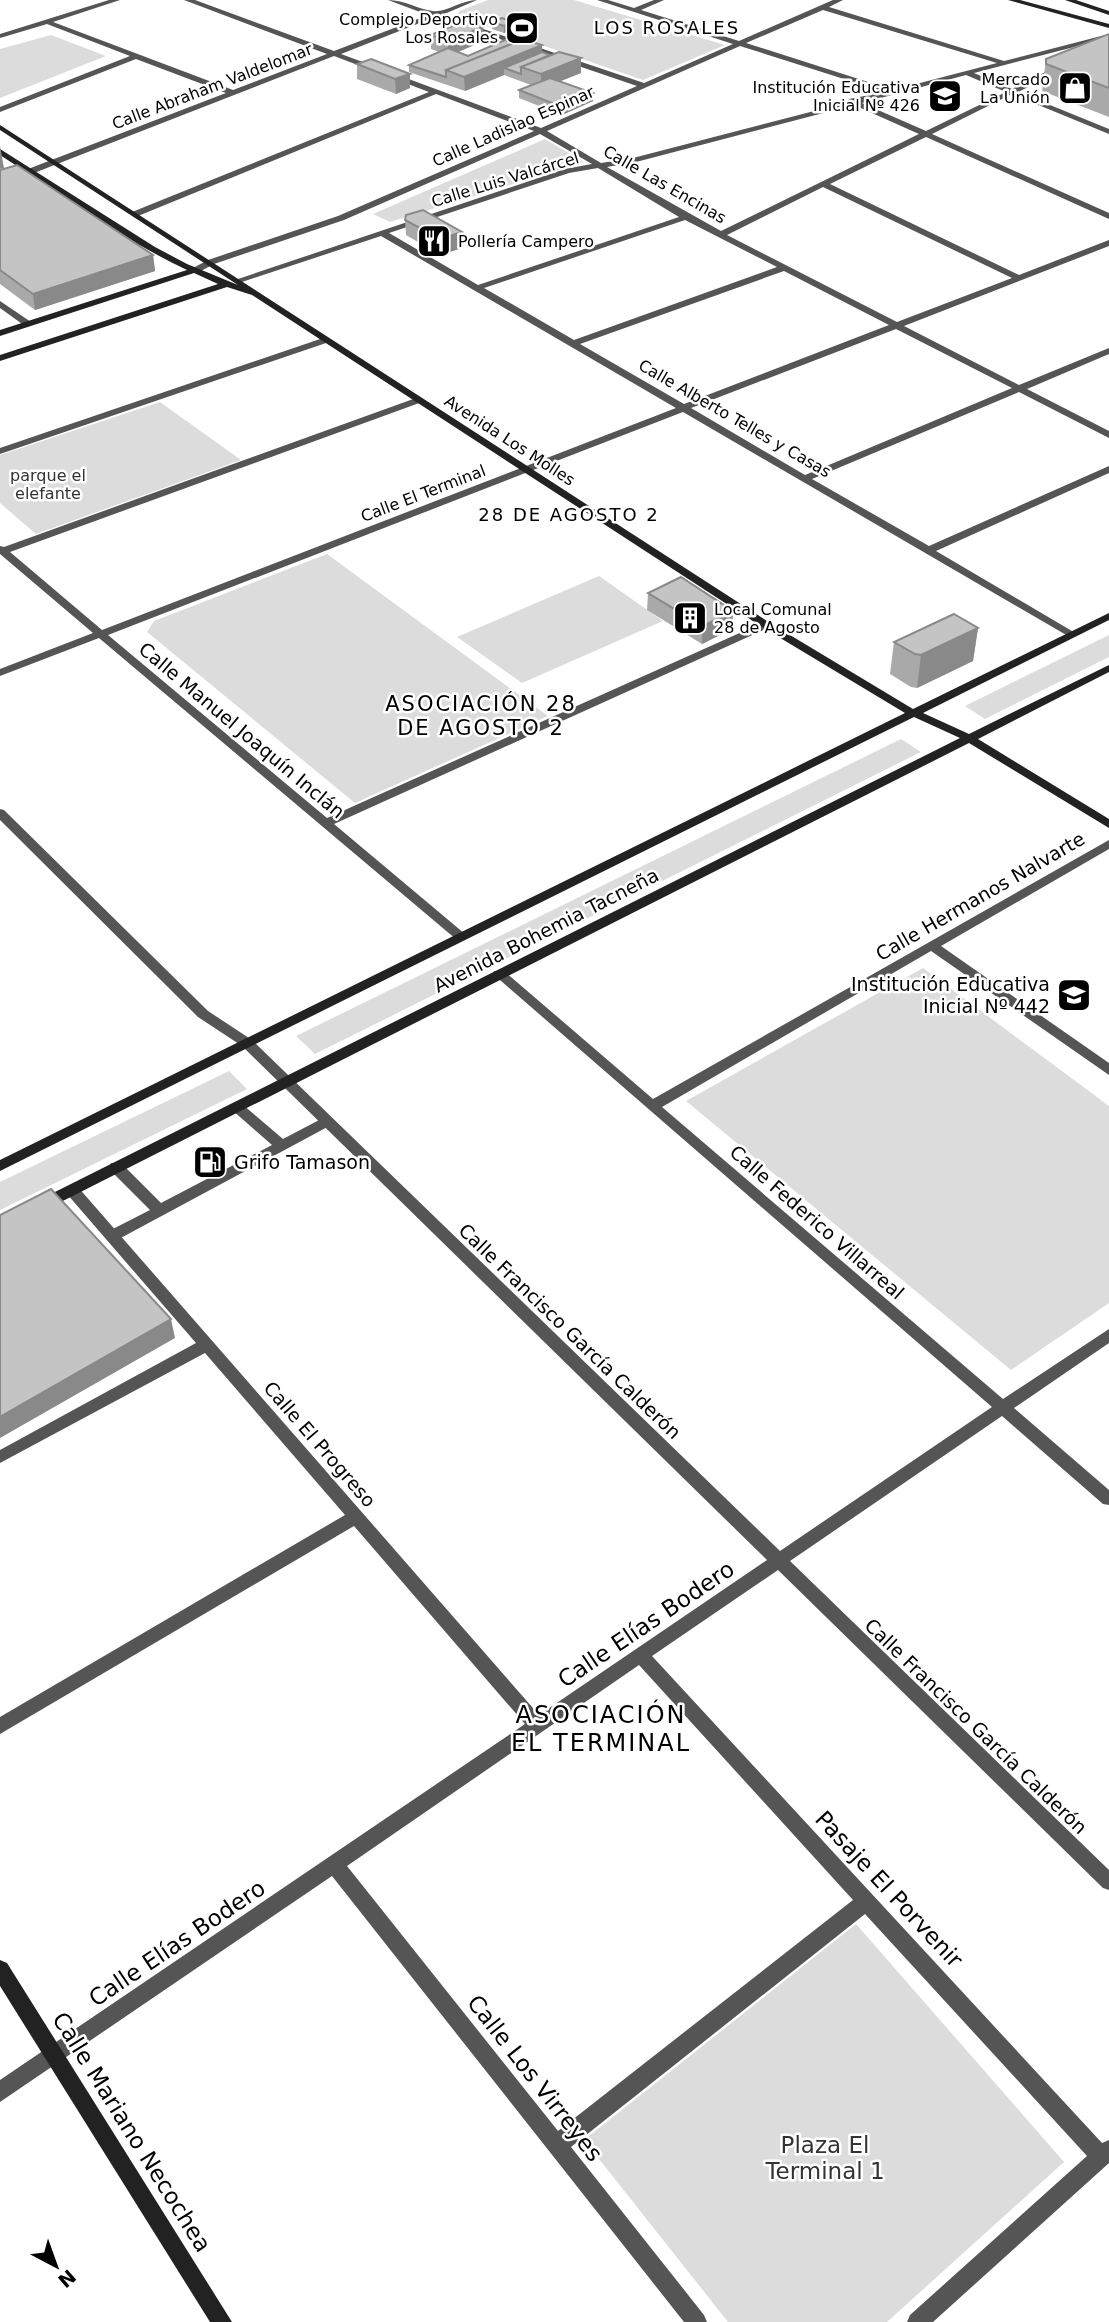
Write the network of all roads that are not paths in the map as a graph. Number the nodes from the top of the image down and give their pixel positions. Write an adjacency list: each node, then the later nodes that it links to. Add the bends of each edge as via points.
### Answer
1 (116, 0): 14 (street)
2 (188, 0): 21 (street, Calle Las Encinas)
3 (392, 0): 13 (street)
4 (473, 0): 13 (street, Calle Abraham Valdelomar)
5 (601, 0): 11 (street)
6 (660, 0): 11 (street)
7 (839, 0): 10 (street, Calle Ladislao Espinar)
8 (1012, 0): 15 (street)
9 (1069, 0): 12 (street)
10 (822, 8): 18 (street, Calle Ladislao Espinar); 24 (street)
11 (634, 10): 18 (street)
12 (1109, 12)
13 (435, 15): 21 (street, Calle Abraham Valdelomar); 26 (street)
14 (50, 23): 16 (street); 22 (street)
15 (1109, 26)
16 (0, 36)
17 (1109, 36): 24 (street, Calle Luis Valcárcel)
18 (738, 43): 26 (street, Calle Ladislao Espinar); 29 (street)
19 (1109, 44): 20 (street)
20 (1097, 50)
21 (335, 53): 27 (street, Calle Las Encinas); 30 (street, Calle Abraham Valdelomar)
22 (134, 57): 30 (street); 32 (street)
23 (1073, 62): 28 (street)
24 (1002, 63): 25 (street, Calle Luis Valcárcel)
25 (967, 73): 28 (street); 29 (street, Calle Luis Valcárcel)
26 (643, 85): 34 (street, Calle Ladislao Espinar)
27 (438, 91): 34 (street, Calle Las Encinas); 43 (street)
28 (1013, 91): 35 (street); 36 (street)
29 (892, 92): 31 (street, Calle Luis Valcárcel)
30 (233, 93): 38 (street, Calle Abraham Valdelomar)
31 (852, 101): 36 (street); 39 (street, Calle Luis Valcárcel, via 634,160)
32 (0, 110)
33 (0, 127): 38 (street, Avenida Los Molles)
34 (540, 130): 39 (street, Calle Las Encinas); 49 (street, Calle Ladislao Espinar, via 341,218)
35 (1109, 132)
36 (926, 134): 42 (street); 44 (street)
37 (0, 151): 40 (street, Avenida Los Molles)
38 (55, 162): 40 (street, Calle Abraham Valdelomar); 43 (street, Avenida Los Molles)
39 (600, 165): 45 (street, Calle Las Encinas); 46 (street, Calle Luis Valcárcel)
40 (31, 171): 41 (street, Calle Abraham Valdelomar); 51 (street, Avenida Los Molles)
41 (0, 180)
42 (823, 184): 47 (street); 52 (street)
43 (135, 214): 49 (street, Avenida Los Molles)
44 (1109, 216)
45 (686, 217): 47 (street, Calle Las Encinas); 55 (street)
46 (382, 232): 53 (street, Calle Luis Valcárcel); 55 (street, Calle Alberto Telles y Casas)
47 (720, 235): 50 (street, Calle Las Encinas)
48 (1109, 243): 52 (street, Calle El Terminal)
49 (211, 262): 51 (street, Calle Ladislao Espinar); 53 (street, Avenida Los Molles)
50 (783, 268): 59 (street, Calle Las Encinas); 62 (street)
51 (195, 270): 54 (street, Avenida Los Molles); 58 (street)
52 (1019, 278): 59 (street, Calle El Terminal)
53 (240, 280): 54 (street); 56 (street, Avenida Los Molles)
54 (225, 285): 56 (street, Avenida Los Molles); 64 (street)
55 (480, 287): 62 (street, Calle Alberto Telles y Casas)
56 (256, 295): 61 (street, Avenida Los Molles)
57 (0, 304): 58 (street)
58 (28, 324): 60 (street)
59 (896, 326): 65 (street, Calle Las Encinas); 67 (street, Calle El Terminal)
60 (0, 333)
61 (326, 340): 66 (street, Avenida Los Molles); 69 (street)
62 (576, 343): 67 (street, Calle Alberto Telles y Casas)
63 (1109, 351): 65 (street)
64 (0, 358)
65 (1019, 389): 68 (street, Calle Las Encinas); 72 (street)
66 (419, 400): 71 (street, Avenida Los Molles); 73 (street)
67 (685, 407): 71 (street, Calle El Terminal); 72 (street, Calle Alberto Telles y Casas)
68 (1109, 435)
69 (0, 451)
70 (1109, 468): 74 (street)
71 (526, 470): 76 (street, Avenida Los Molles); 77 (street, Calle El Terminal)
72 (806, 478): 74 (street, Calle Alberto Telles y Casas)
73 (1, 550): 77 (street, Calle Manuel Joaquín Inclán)
74 (929, 550): 78 (street, Calle Alberto Telles y Casas)
75 (1109, 616): 78 (street, Avenida Bohemia Tacneña)
76 (766, 625): 81 (street, Avenida Los Molles); 84 (street)
77 (102, 634): 80 (street, Calle El Terminal); 84 (street, Calle Manuel Joaquín Inclán)
78 (1072, 634): 81 (street, Avenida Bohemia Tacneña)
79 (1109, 668): 82 (street, Avenida Bohemia Tacneña)
80 (0, 673)
81 (911, 712): 82 (street, Avenida Los Molles); 87 (street, Avenida Bohemia Tacneña)
82 (969, 738): 85 (street, Avenida Los Molles); 89 (street, Avenida Bohemia Tacneña)
83 (0, 813): 90 (street, Calle Francisco García Calderón, via 203,1014)
84 (325, 823): 87 (street, Calle Manuel Joaquín Inclán)
85 (1109, 824)
86 (1109, 844): 88 (street, Calle Hermanos Nalvarte)
87 (461, 937): 90 (street, Avenida Bohemia Tacneña)
88 (932, 946): 91 (street); 93 (street, Calle Hermanos Nalvarte)
89 (499, 974): 92 (street, Avenida Bohemia Tacneña); 93 (street, Calle Federico Villarreal)
90 (247, 1043): 92 (street, Calle Francisco García Calderón); 97 (street, Avenida Bohemia Tacneña)
91 (1109, 1070)
92 (287, 1082): 94 (street, Avenida Bohemia Tacneña); 95 (street, Calle Francisco García Calderón)
93 (652, 1106): 105 (street, Calle Federico Villarreal)
94 (237, 1107): 96 (street); 98 (street, Avenida Bohemia Tacneña)
95 (328, 1121): 96 (street); 109 (street, Calle Francisco García Calderón)
96 (283, 1146): 100 (street)
97 (0, 1166)
98 (116, 1167): 99 (street, Avenida Bohemia Tacneña); 100 (street)
99 (72, 1190): 101 (street, Avenida Bohemia Tacneña); 102 (street, Calle El Progreso)
100 (160, 1211): 102 (street)
101 (24, 1214)
102 (112, 1236): 104 (street, Calle El Progreso)
103 (1109, 1335): 105 (street, Calle Elías Bodero)
104 (206, 1345): 106 (street); 108 (street, Calle El Progreso)
105 (1003, 1408): 107 (street, Calle Federico Villarreal); 109 (street, Calle Elías Bodero)
106 (0, 1457)
107 (1109, 1499)
108 (356, 1517): 111 (street, Calle El Progreso); 112 (street)
109 (779, 1561): 110 (street, Calle Elías Bodero); 114 (street, Calle Francisco García Calderón)
110 (640, 1655): 111 (street, Calle Elías Bodero); 115 (street, Pasaje El Porvenir)
111 (537, 1725): 113 (street, Calle Elías Bodero)
112 (0, 1726)
113 (334, 1864): 117 (street, Calle Elías Bodero); 119 (street, Calle Los Virreyes)
114 (1109, 1882)
115 (867, 1901): 119 (street); 120 (street, Pasaje El Porvenir)
116 (0, 1969): 117 (street, Calle Mariano Necochea)
117 (55, 2054): 118 (street, Calle Elías Bodero); 121 (street, Calle Mariano Necochea)
118 (0, 2092)
119 (557, 2145): 122 (street, Calle Los Virreyes)
120 (1105, 2153): 123 (street)
121 (222, 2322)
122 (697, 2322)
123 (917, 2322)

